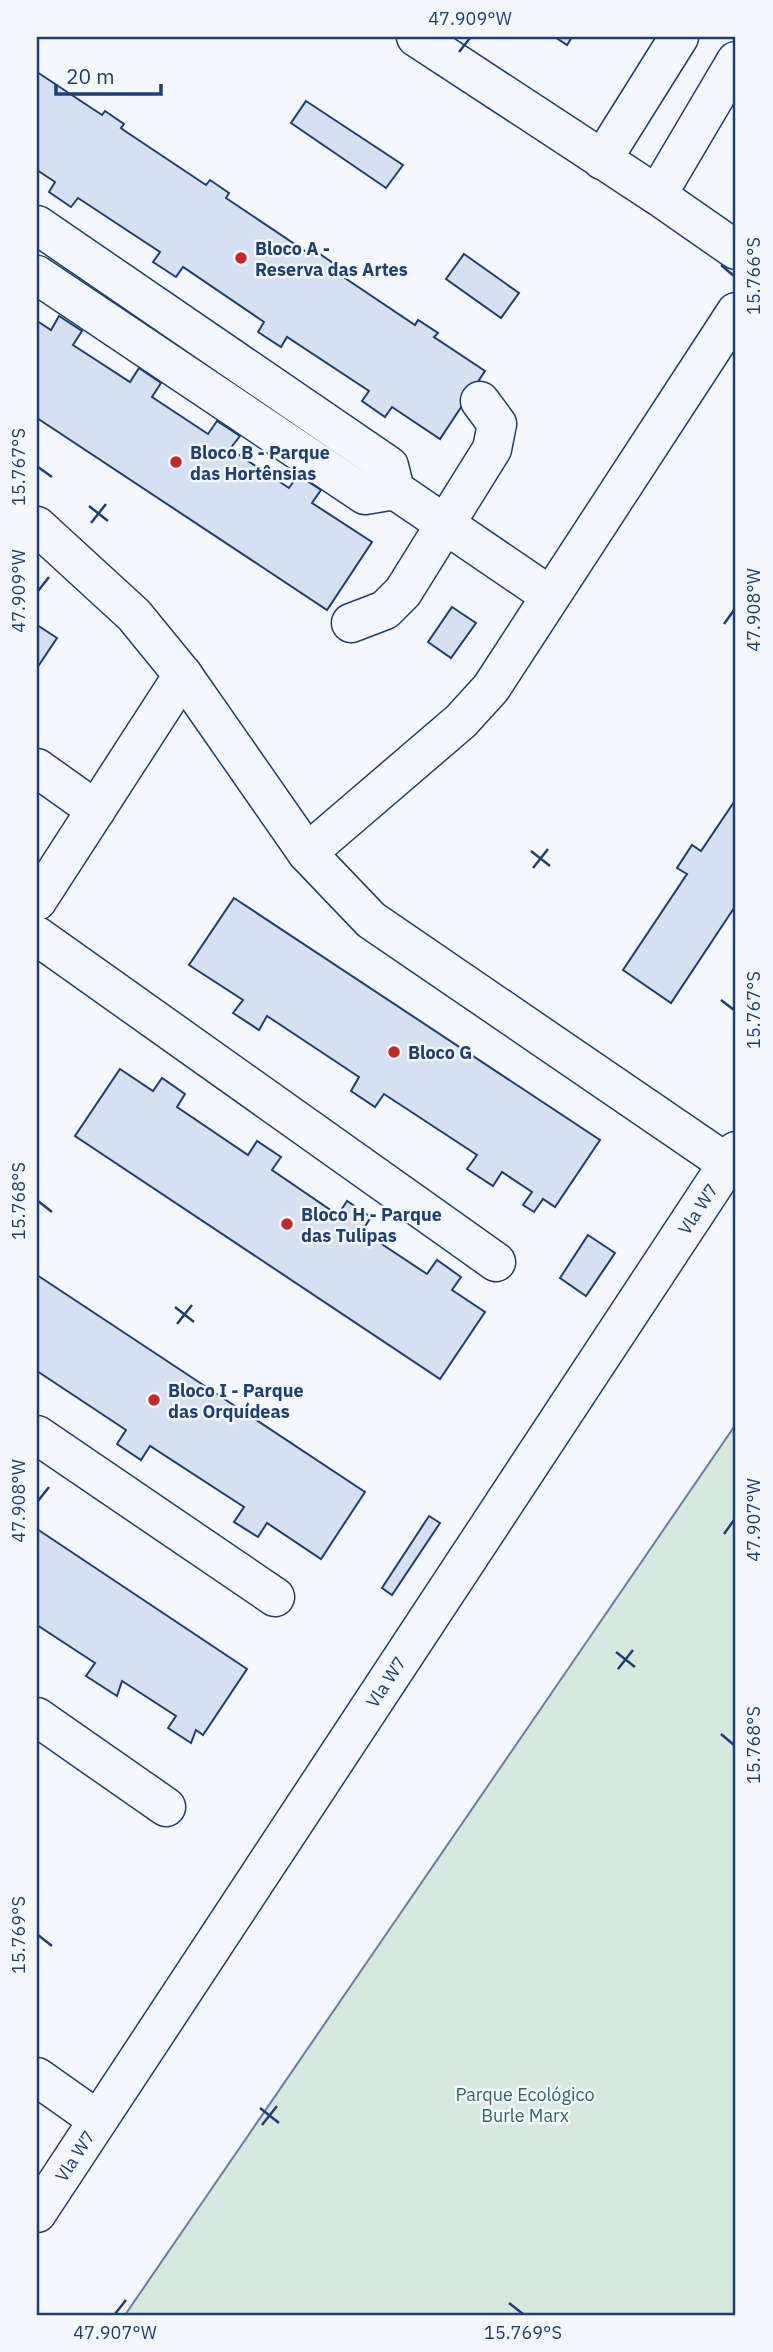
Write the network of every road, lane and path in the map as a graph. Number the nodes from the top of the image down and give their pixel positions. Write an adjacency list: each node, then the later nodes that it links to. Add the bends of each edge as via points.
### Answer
1 (415, 37): 4 (street)
2 (679, 37): 4 (street)
3 (736, 61): 5 (street)
4 (602, 160): 5 (street)
5 (657, 195): 7 (street)
6 (37, 225): 11 (street, via 389,466)
7 (736, 250)
8 (37, 275): 11 (street, via 365,495)
9 (736, 312): 14 (street)
10 (480, 401): 12 (street, via 497,424 492,449)
11 (395, 490): 12 (street)
12 (444, 523): 14 (street); 15 (street, via 403,592 385,610)
13 (37, 526): 16 (street, via 134,615)
14 (549, 595): 19 (street, via 491,688 461,721)
15 (351, 623)
16 (183, 675): 18 (street); 19 (street)
17 (37, 768): 18 (street)
18 (96, 810): 20 (street)
19 (307, 853): 22 (street, via 371,920)
20 (37, 901)
21 (37, 936): 23 (street)
22 (732, 1158): 29 (street, Vla W7)
23 (496, 1262)
24 (37, 1435): 25 (street)
25 (275, 1597)
26 (37, 1717): 27 (street)
27 (166, 1807)
28 (37, 2077): 29 (street)
29 (98, 2120): 30 (street, Vla W7)
30 (37, 2213)

